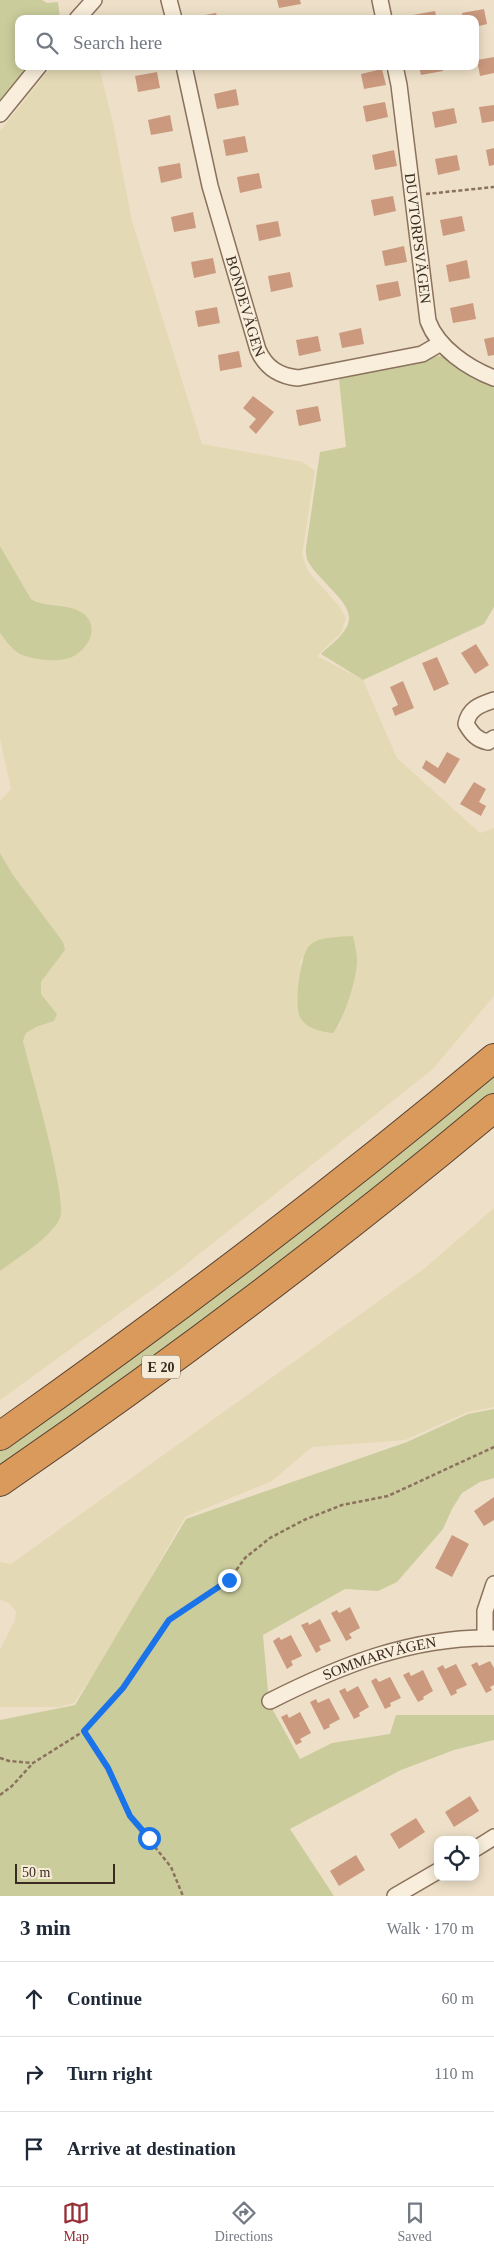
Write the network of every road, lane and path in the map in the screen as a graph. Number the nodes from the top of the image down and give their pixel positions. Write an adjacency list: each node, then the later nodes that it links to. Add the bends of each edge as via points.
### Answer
1 (94, 0): 4 (street)
2 (169, 0): 5 (street)
3 (380, 0): 6 (street)
4 (81, 15)
5 (173, 15)
6 (383, 15)
7 (36, 70): 10 (street)
8 (185, 70): 13 (street, BONDEVÄGEN, via 210,186 263,361 284,377 298,378 422,354)
9 (396, 70): 12 (street, DUVTORPSVÄGEN)
10 (0, 114)
11 (494, 187): 12 (path)
12 (412, 195): 13 (street, DUVTORPSVÄGEN, via 428,321)
13 (441, 343): 14 (street, DUVTORPSVÄGEN, via 480,373)
14 (494, 378)
15 (494, 700): 16 (street, via 475,708 468,714 466,724 480,740 488,742)
16 (494, 738)
17 (494, 1058): 19 (highway, E 20, via 245,1257)
18 (494, 1108): 21 (highway, E 20, via 270,1286)
19 (0, 1436)
20 (494, 1447): 25 (path, via 388,1496 342,1505 270,1538 245,1558 229,1580 169,1620 123,1688)
21 (0, 1482)
22 (494, 1584): 23 (street, via 485,1611)
23 (490, 1638): 24 (street, SOMMARVÄGEN, via 440,1640 374,1656 342,1666)
24 (270, 1700)
25 (84, 1731): 27 (path); 32 (path, via 108,1768 130,1816 171,1867)
26 (0, 1758): 27 (path)
27 (33, 1763): 28 (path)
28 (0, 1795)
29 (494, 1837): 30 (street)
30 (479, 1846)
31 (434, 1873): 33 (street)
32 (183, 1896)
33 (395, 1896)

